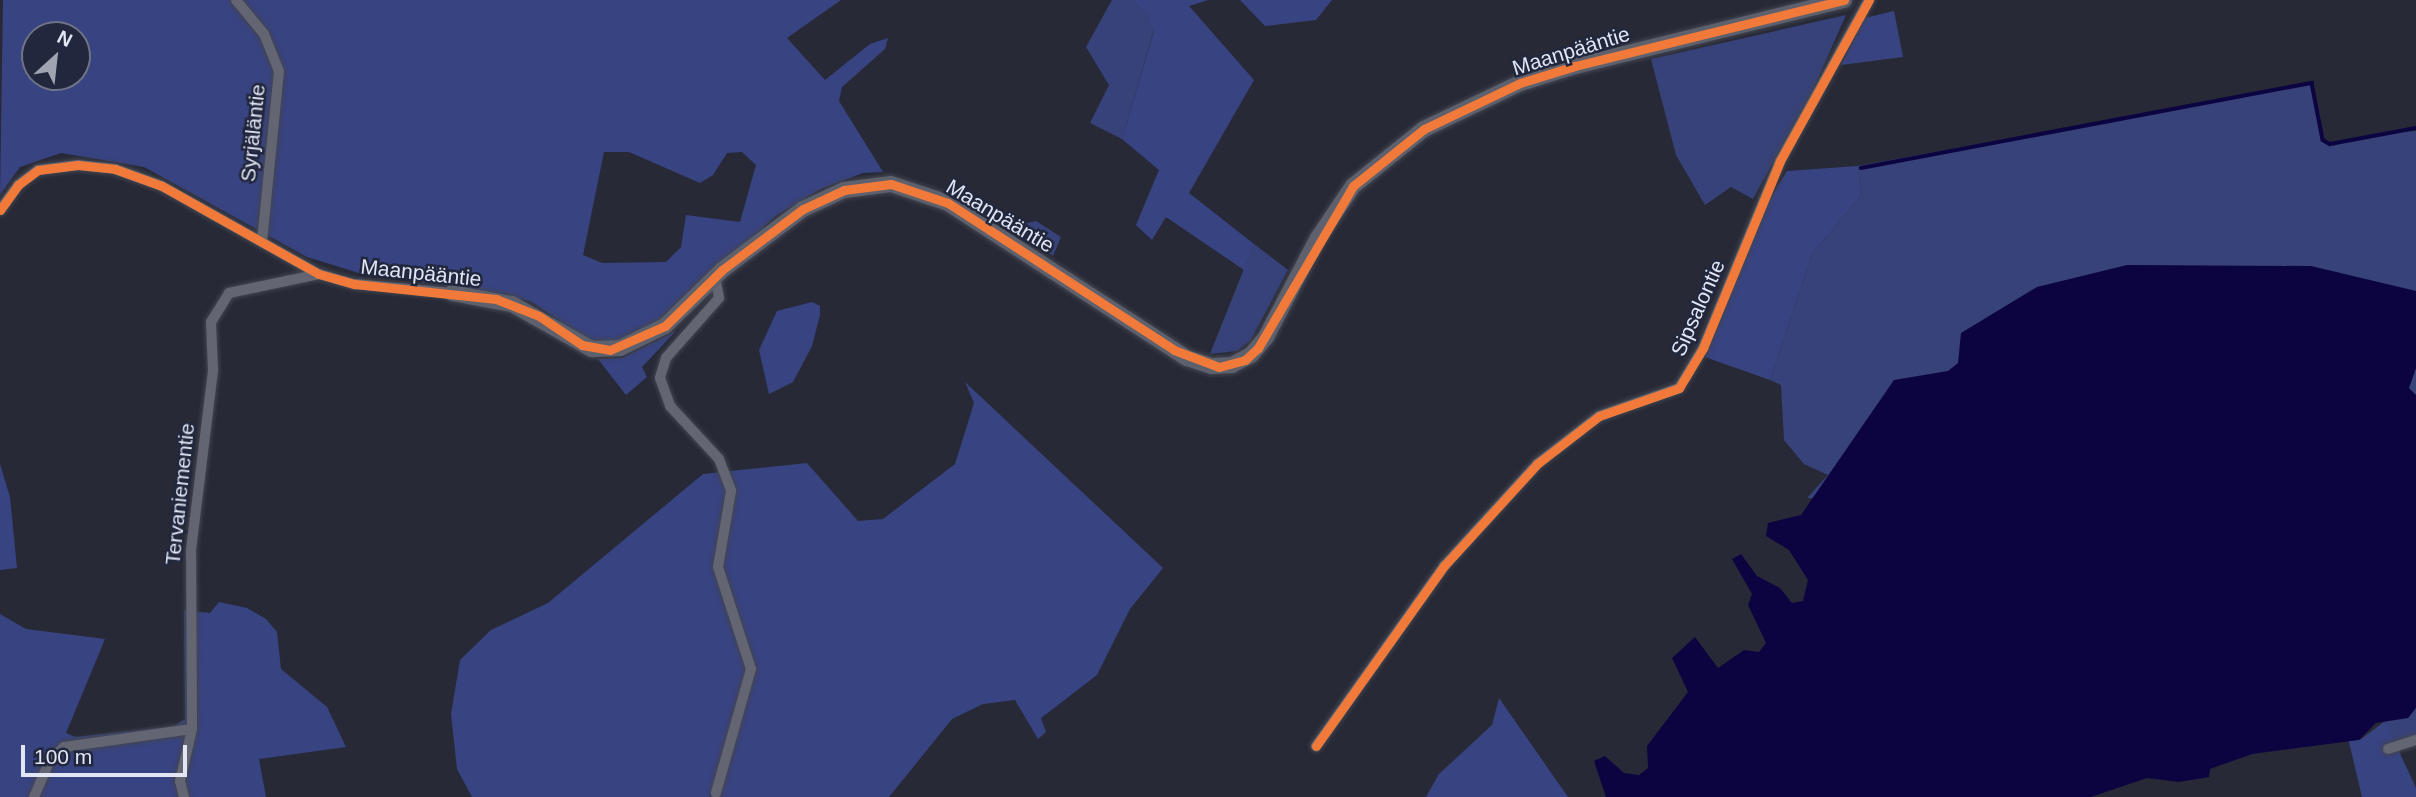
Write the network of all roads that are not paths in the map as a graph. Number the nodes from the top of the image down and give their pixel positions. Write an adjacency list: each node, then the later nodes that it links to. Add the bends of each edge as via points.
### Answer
1 (236, 0): 5 (street, Syrjäläntie, via 264,34 279,71)
2 (1844, 0): 7 (street, Maanpääntie, via 1575,66 1520,83 1424,129 1353,186 1318,238 1266,337 1251,355 1232,365 1212,366 1187,358 948,203 907,186 858,186 825,198 783,221)
3 (1869, 0): 11 (street, Sipsalontie, via 1780,161 1703,348 1679,388 1599,416 1537,464 1444,566)
4 (0, 210): 5 (street, Maanpääntie, via 18,185 38,170 93,165 162,186)
5 (262, 242): 6 (street, Maanpääntie)
6 (319, 274): 8 (street, Maanpääntie, via 355,284); 9 (street, Tervaniementie, via 229,293 211,322 213,370 191,550)
7 (715, 276): 8 (street, Maanpääntie, via 665,326 610,350 582,345 512,304); 13 (street, via 719,298 666,358 660,378 670,407 719,459 731,491 718,567 751,670)
8 (452, 293)
9 (192, 729): 14 (street, via 64,747 50,760); 15 (street, Tervaniementie, via 180,781)
10 (2416, 740): 12 (street)
11 (1316, 746)
12 (2388, 749)
13 (716, 793)
14 (34, 797)
15 (184, 797)

